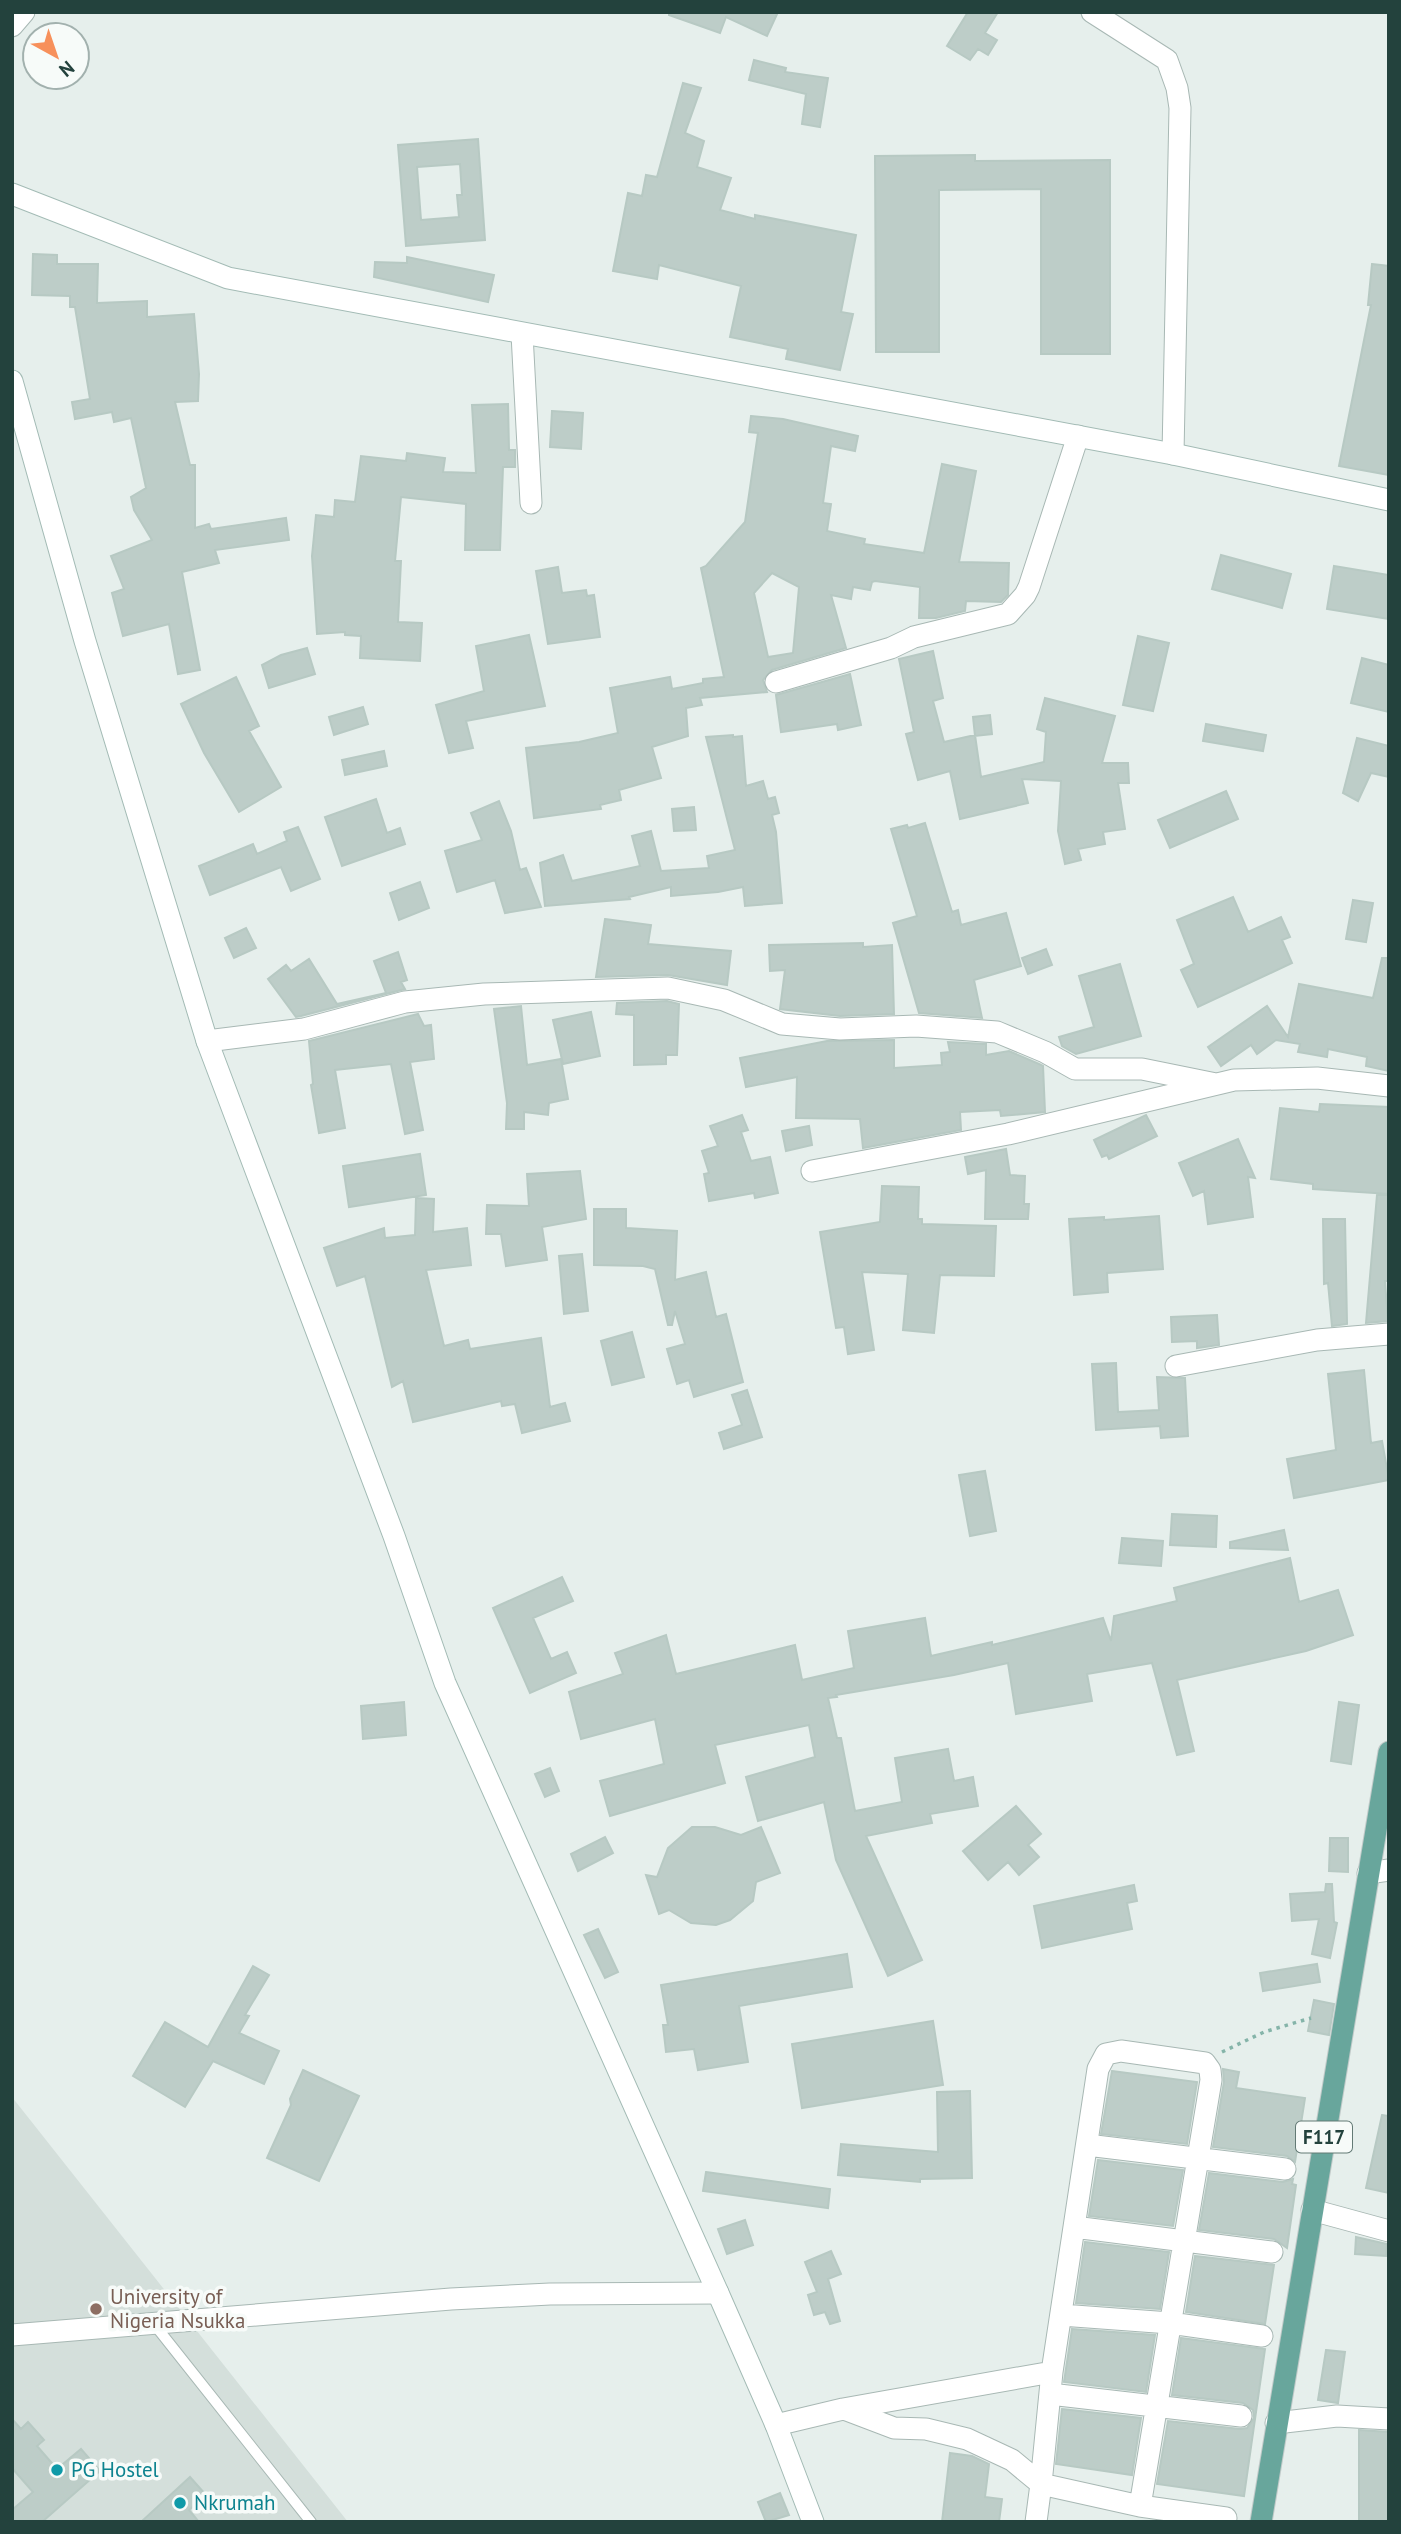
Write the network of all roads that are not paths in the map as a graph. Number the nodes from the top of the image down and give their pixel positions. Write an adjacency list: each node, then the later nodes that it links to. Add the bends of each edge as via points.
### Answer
1 (24, 12): 3 (street)
2 (1092, 12): 8 (street, via 1167,60 1177,88)
3 (12, 26)
4 (12, 194): 5 (street, via 228,278)
5 (522, 334): 7 (street); 10 (street)
6 (12, 381): 12 (street, via 85,641)
7 (1078, 436): 8 (street); 11 (street, via 1025,595 1008,614 914,637)
8 (1173, 454): 9 (street)
9 (1389, 500)
10 (531, 503)
11 (776, 682)
12 (207, 1041): 13 (street, via 304,1029 405,1002 484,994 668,988 724,1000 782,1024 997,1032 1074,1069 1142,1069); 28 (street, via 445,1683)
13 (1216, 1084): 14 (street, via 1317,1078); 15 (street, via 1008,1134)
14 (1389, 1086)
15 (812, 1171)
16 (1389, 1334): 17 (street, via 1317,1340)
17 (1176, 1366)
18 (1389, 1752): 19 (main road, F117)
19 (1379, 1871): 23 (main road, F117)
20 (1087, 2145): 21 (street); 21 (street, via 1098,2068 1106,2054 1121,2051 1205,2063 1211,2080); 24 (street)
21 (1198, 2157): 22 (street); 26 (street)
22 (1285, 2169)
23 (1312, 2210): 25 (street); 40 (main road, F117)
24 (1074, 2227): 26 (street); 29 (street)
25 (1389, 2231)
26 (1184, 2241): 27 (street); 31 (street)
27 (1272, 2252)
28 (718, 2293): 30 (street, via 550,2294); 41 (street)
29 (1060, 2315): 31 (street); 34 (street)
30 (152, 2322): 32 (street); 45 (lane)
31 (1170, 2323): 33 (street); 36 (street)
32 (12, 2334)
33 (1262, 2336)
34 (1052, 2372): 35 (street); 37 (street)
35 (1050, 2393): 36 (street); 42 (street)
36 (1157, 2405): 38 (street); 43 (street)
37 (843, 2409): 41 (street); 42 (street, via 894,2428 926,2429 967,2439 1012,2460)
38 (1241, 2416)
39 (1389, 2419): 40 (street, via 1337,2416)
40 (1276, 2423): 48 (main road, F117)
41 (776, 2425): 46 (street)
42 (1041, 2484): 43 (street); 47 (street)
43 (1140, 2506): 44 (street)
44 (1226, 2518)
45 (311, 2522)
46 (813, 2522)
47 (1036, 2522)
48 (1261, 2522)

